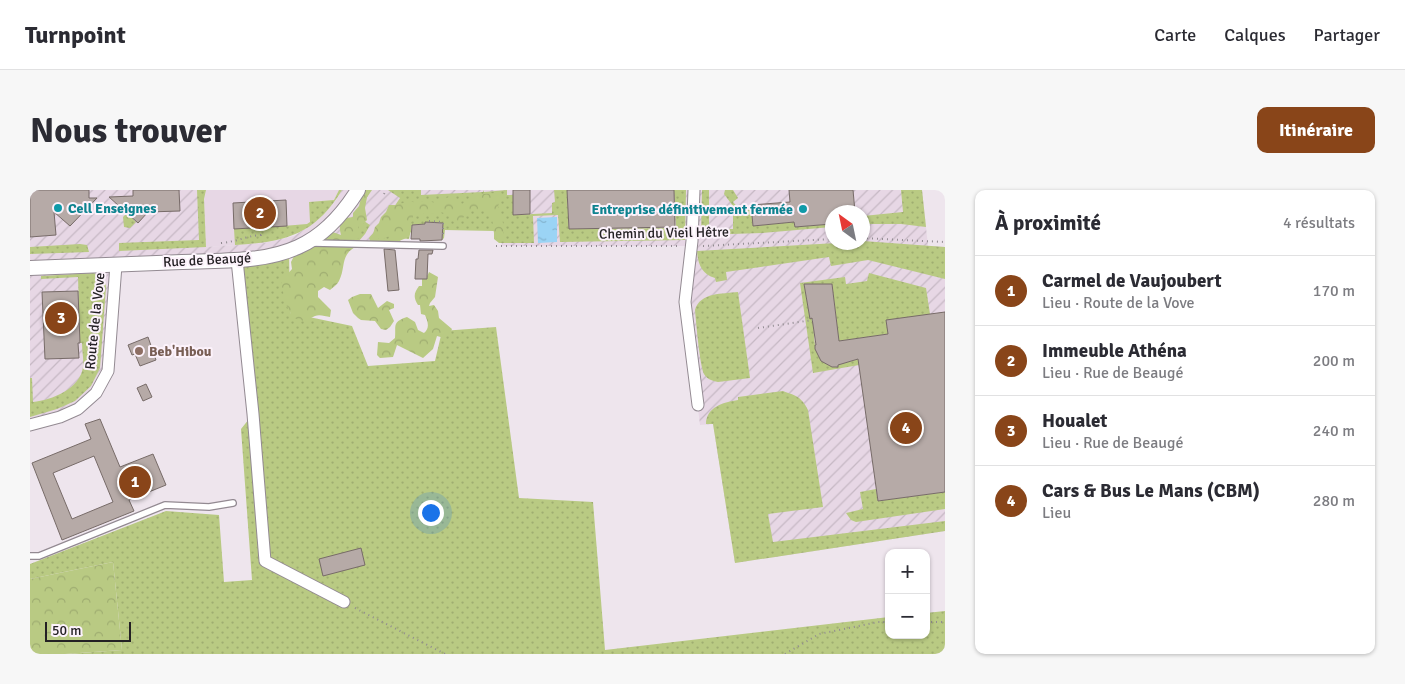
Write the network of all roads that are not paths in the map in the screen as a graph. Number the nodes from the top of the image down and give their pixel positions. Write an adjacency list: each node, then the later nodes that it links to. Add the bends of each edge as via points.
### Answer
1 (358, 190): 3 (street, Rue de Beaugé, via 342,214)
2 (694, 190): 8 (street, via 685,302)
3 (306, 243): 4 (lane); 5 (street, Rue de Beaugé, via 276,254)
4 (443, 246)
5 (237, 260): 6 (street, Rue de Beaugé); 12 (street, via 265,561)
6 (116, 265): 7 (street, Rue de Beaugé); 9 (street, Route de la Vove, via 108,371 96,393 78,409)
7 (30, 268)
8 (698, 405)
9 (30, 426)
10 (233, 503): 11 (lane, via 209,507 165,505 39,556)
11 (30, 556)
12 (344, 602)

